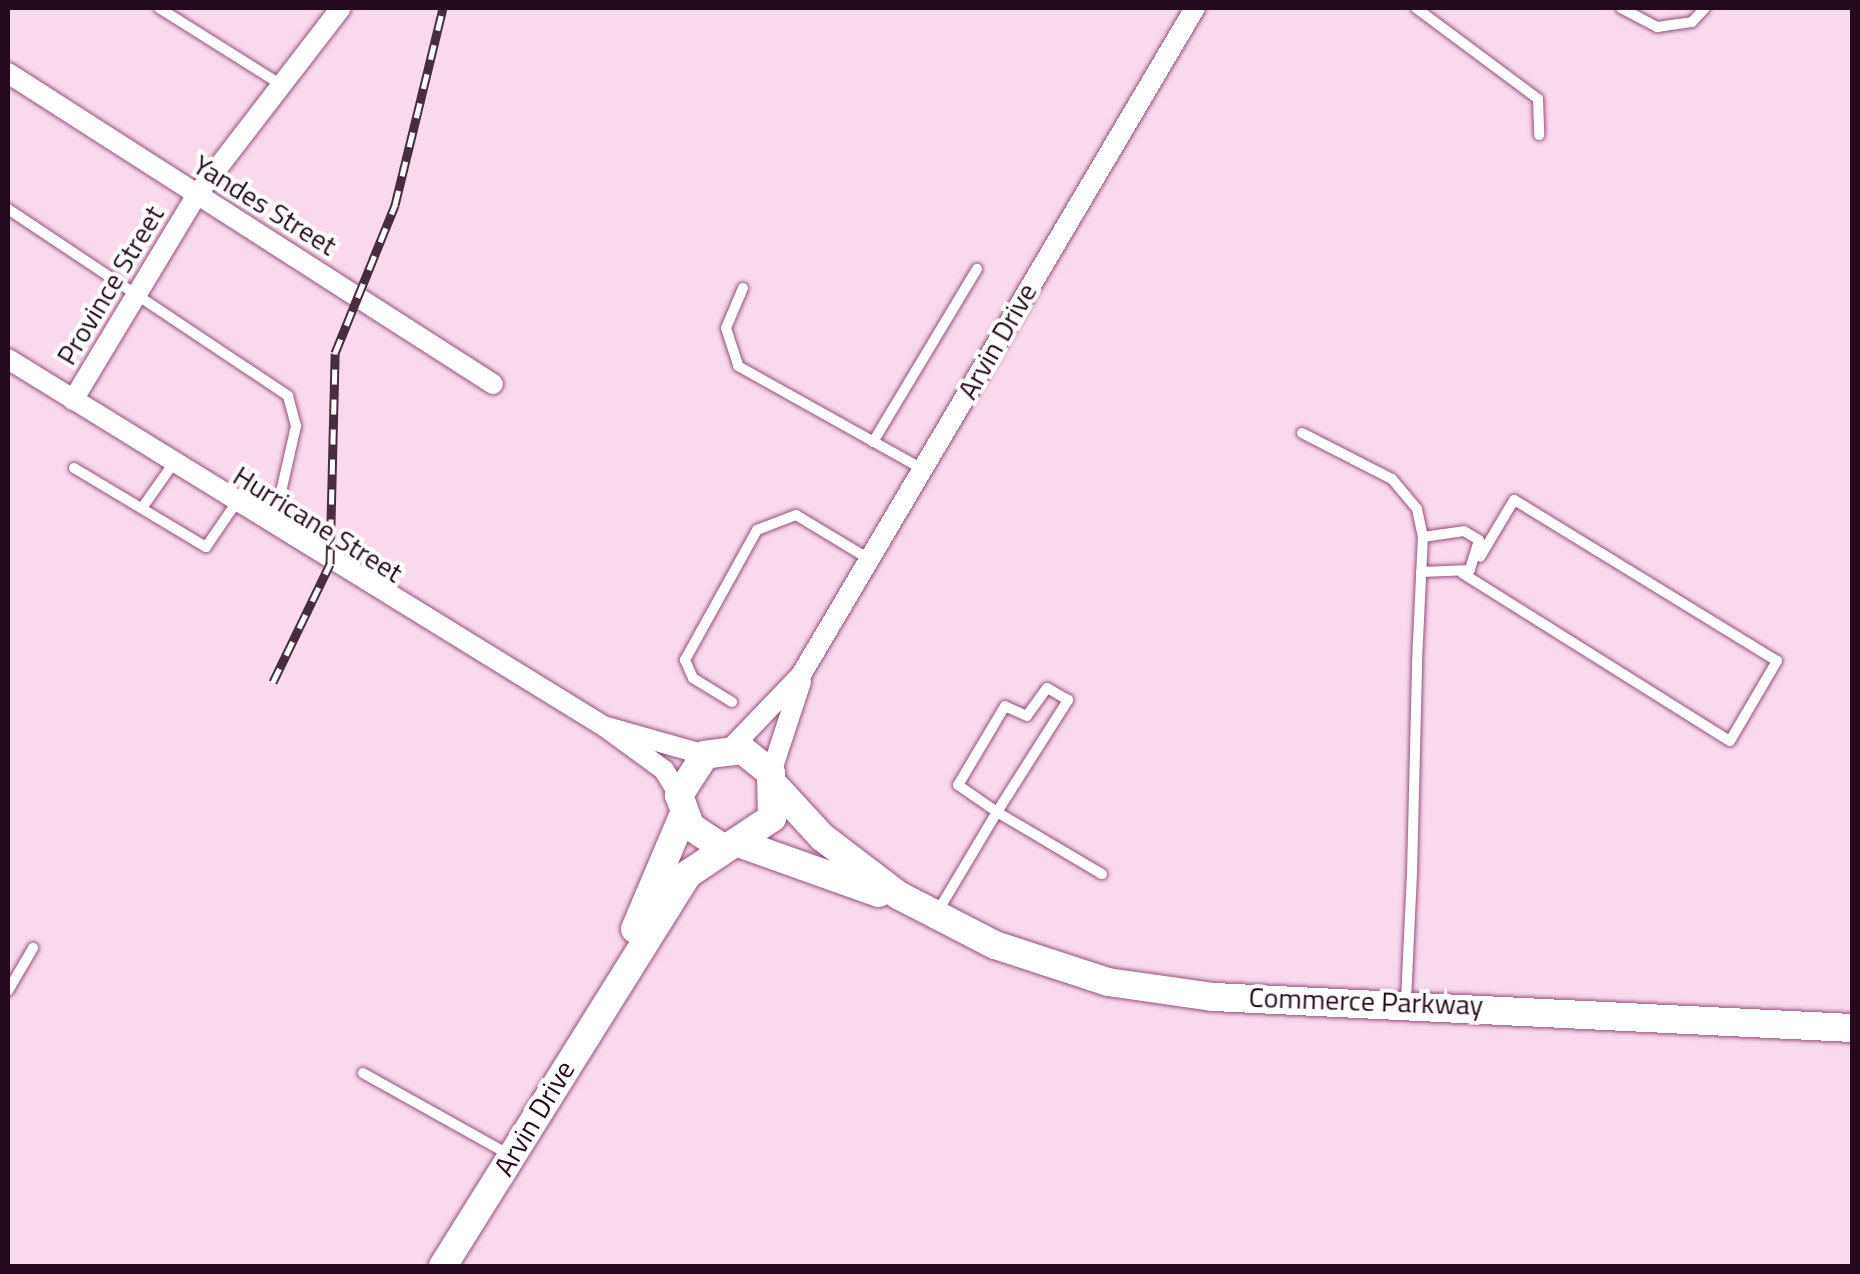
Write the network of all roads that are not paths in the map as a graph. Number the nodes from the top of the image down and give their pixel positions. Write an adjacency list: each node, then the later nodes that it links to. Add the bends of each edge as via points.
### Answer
1 (160, 8): 8 (lane)
2 (341, 8): 8 (street, Province Street)
3 (1195, 8): 22 (street, Arvin Drive)
4 (1416, 8): 9 (lane, via 1538,98)
5 (1621, 8): 6 (lane, via 1657,27 1692,22)
6 (1705, 8)
7 (8, 73): 10 (street, Yandes Street)
8 (280, 84): 10 (street, Province Street)
9 (1538, 135)
10 (196, 196): 14 (street, Province Street); 16 (street, Yandes Street)
11 (8, 208): 14 (lane)
12 (977, 269): 19 (lane)
13 (743, 288): 19 (lane, via 726,328 738,366)
14 (139, 290): 17 (street, Province Street); 25 (lane, via 288,396 296,426)
15 (8, 361): 17 (street, Hurricane Street)
16 (493, 384)
17 (73, 400): 20 (street, Hurricane Street)
18 (1302, 433): 26 (lane, via 1392,479 1417,509)
19 (873, 442): 22 (lane)
20 (173, 464): 23 (street, Hurricane Street); 24 (lane)
21 (74, 468): 24 (lane)
22 (922, 470): 28 (street, Arvin Drive)
23 (234, 506): 24 (lane, via 206,547); 25 (street, Hurricane Street)
24 (142, 508)
25 (273, 529): 33 (street, Hurricane Street)
26 (1423, 537): 27 (lane, via 1464,531 1479,540); 29 (lane)
27 (1480, 557): 30 (lane); 30 (lane, via 1514,500 1777,661 1730,741)
28 (869, 559): 31 (street, Arvin Drive); 32 (lane, via 796,516 757,530 685,660 694,678)
29 (1421, 572): 30 (lane); 47 (lane)
30 (1462, 573)
31 (802, 675): 34 (street, Arvin Drive); 35 (street, Arvin Drive)
32 (732, 702)
33 (605, 727): 34 (street, Hurricane Street); 36 (street, Hurricane Street, via 664,770)
34 (718, 752): 35 (street); 36 (street, Arvin Drive)
35 (774, 780): 38 (street, Arvin Drive, via 772,818); 41 (street, Commerce Parkway, via 822,837)
36 (681, 806): 38 (street); 45 (street, Arvin Drive)
37 (997, 812): 37 (lane, via 1068,700 1047,688 1027,716 1005,706 958,785); 40 (lane); 42 (lane)
38 (732, 846): 39 (street, Commerce Parkway); 43 (street, Arvin Drive, via 688,874)
39 (788, 857): 41 (street, Commerce Parkway); 43 (street, via 725,865)
40 (1102, 874)
41 (898, 895): 42 (street, Commerce Parkway)
42 (935, 916): 47 (street, Commerce Parkway, via 1047,963 1152,990)
43 (658, 919): 45 (street, Arvin Drive)
44 (33, 948): 46 (lane)
45 (624, 968): 50 (street, Arvin Drive)
46 (8, 992)
47 (1406, 1000): 48 (street, Commerce Parkway)
48 (1852, 1028)
49 (363, 1072): 50 (lane)
50 (511, 1156): 51 (street, Arvin Drive)
51 (443, 1266)

